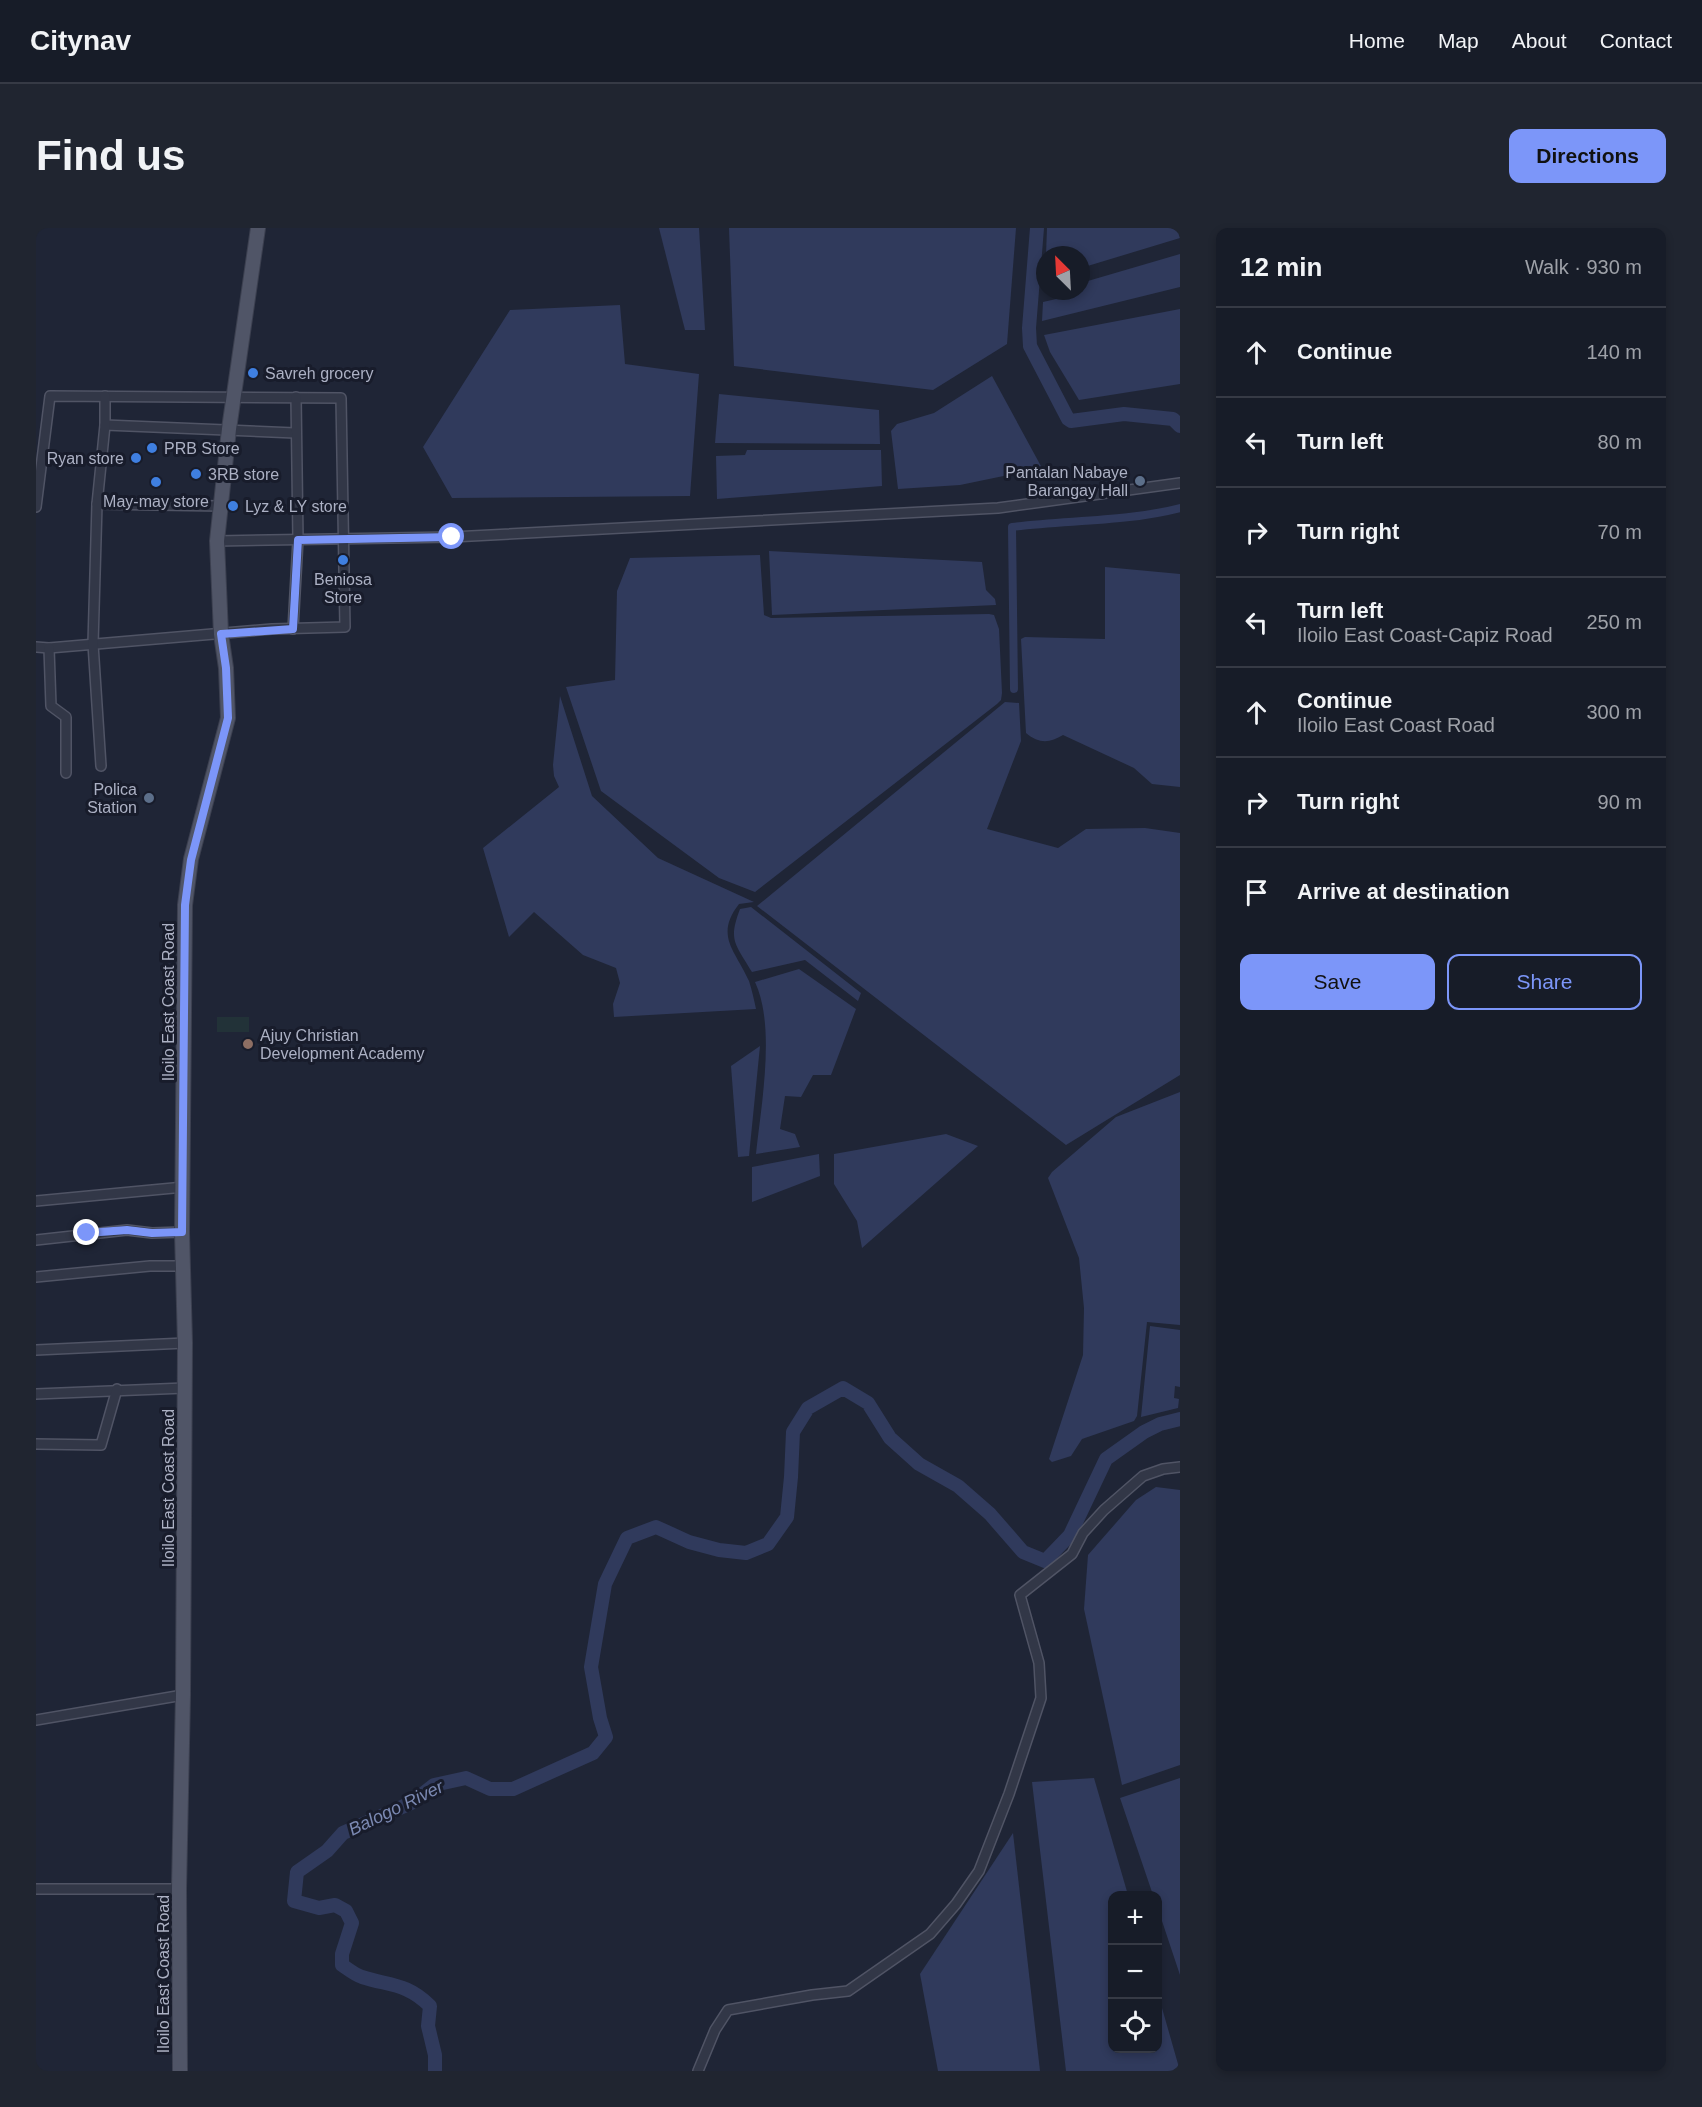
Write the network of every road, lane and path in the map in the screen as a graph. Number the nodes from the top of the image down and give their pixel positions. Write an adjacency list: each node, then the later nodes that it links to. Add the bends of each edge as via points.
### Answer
1 (258, 228): 3 (main road, Iloilo East Coast Road)
2 (105, 396): 3 (street); 5 (street); 11 (street, via 50,396)
3 (235, 396): 4 (street); 6 (main road, Iloilo East Coast Road)
4 (296, 397): 7 (street); 13 (street, via 341,398)
5 (105, 425): 6 (street); 9 (street)
6 (230, 429): 7 (street); 10 (main road, Iloilo East Coast Road)
7 (295, 433): 12 (street)
8 (1180, 483): 13 (street, via 998,508)
9 (98, 504): 10 (street); 17 (street)
10 (221, 506): 14 (main road, Iloilo East Coast Road)
11 (36, 507)
12 (298, 540): 13 (street); 14 (street); 15 (street)
13 (342, 540): 15 (street, via 345,627)
14 (217, 541): 16 (main road, Iloilo East Coast Road)
15 (293, 629): 16 (street)
16 (221, 634): 17 (street); 22 (main road, Iloilo East Coast Road, via 228,718 191,860 185,905)
17 (93, 644): 19 (street); 20 (street)
18 (36, 647): 19 (street)
19 (48, 648): 21 (street, via 51,706 66,717)
20 (101, 766)
21 (66, 772)
22 (184, 1187): 23 (street); 24 (main road, Iloilo East Coast Road)
23 (36, 1201)
24 (182, 1232): 25 (street, via 127,1230); 26 (main road, Iloilo East Coast Road)
25 (36, 1240)
26 (184, 1266): 27 (street); 28 (main road, Iloilo East Coast Road)
27 (36, 1277)
28 (185, 1343): 29 (street); 30 (main road, Iloilo East Coast Road)
29 (36, 1350)
30 (185, 1388): 31 (street); 35 (main road, Iloilo East Coast Road)
31 (117, 1389): 32 (street); 33 (street, via 101,1445)
32 (36, 1394)
33 (36, 1444)
34 (1180, 1467): 40 (street, via 1143,1476 1083,1533 1072,1554 1020,1595 1039,1663 1041,1698 980,1871 956,1904 930,1934 848,1991 728,2010)
35 (183, 1695): 36 (street); 38 (main road, Iloilo East Coast Road)
36 (36, 1720)
37 (36, 1889): 38 (street)
38 (179, 1889): 39 (main road, Iloilo East Coast Road)
39 (180, 2071)
40 (698, 2071)

